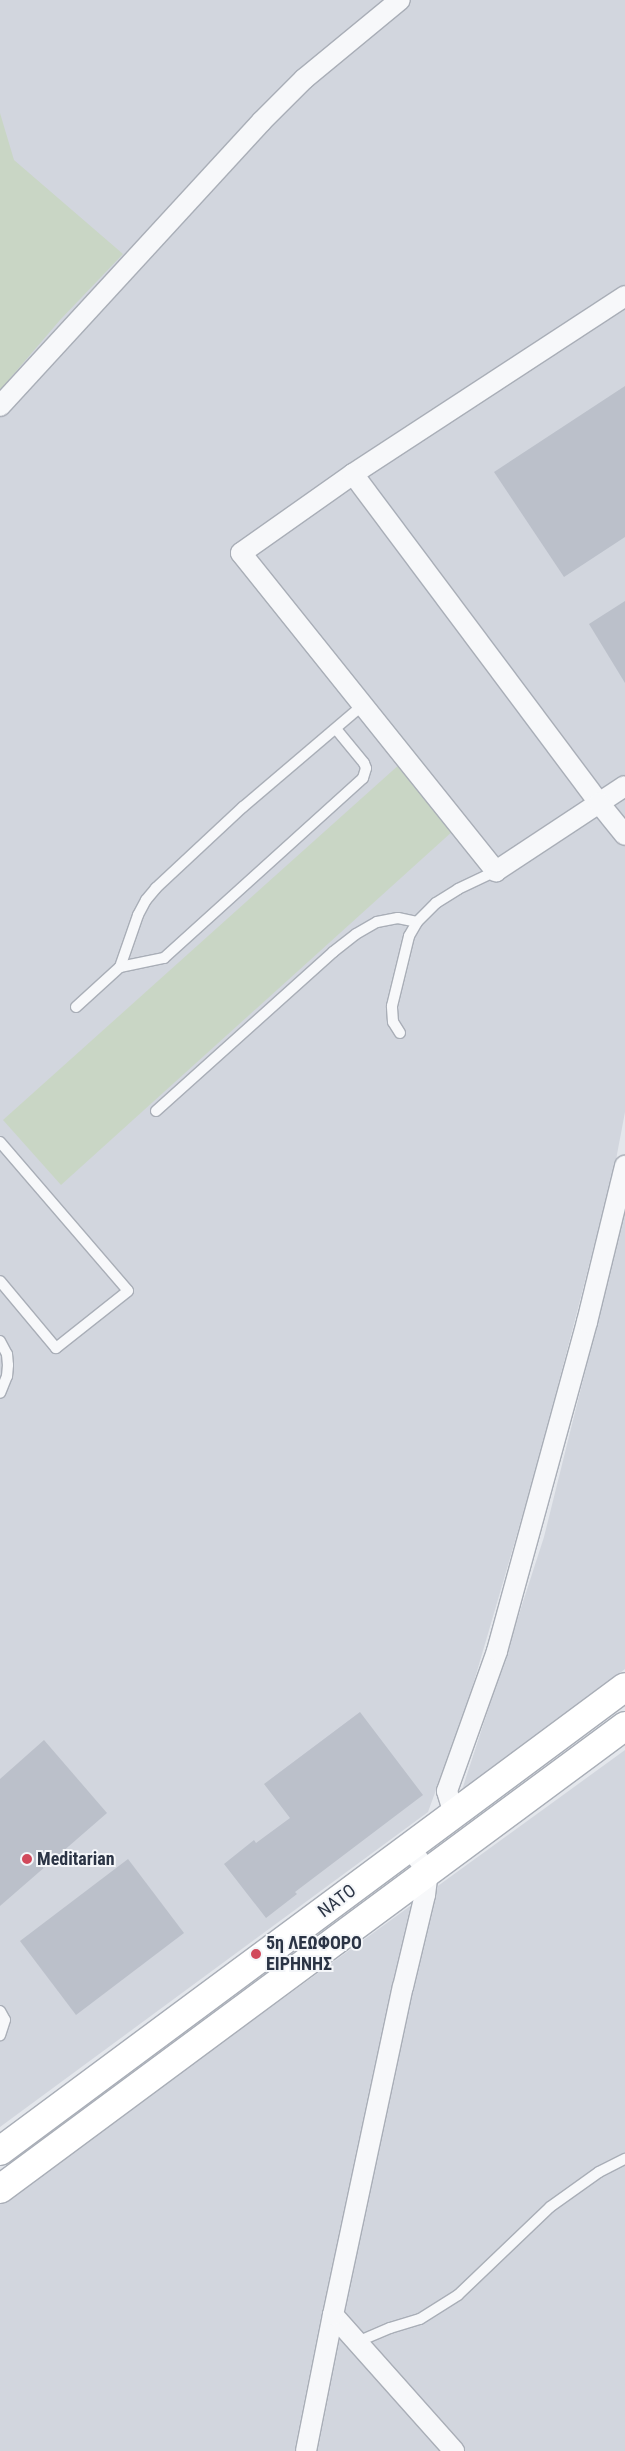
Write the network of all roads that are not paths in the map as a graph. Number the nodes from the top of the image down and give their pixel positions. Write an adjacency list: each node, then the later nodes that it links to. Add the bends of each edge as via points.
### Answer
1 (400, 0): 3 (street, via 318,66 267,116)
2 (625, 296): 4 (street)
3 (0, 406)
4 (353, 474): 5 (street, via 241,553); 8 (street)
5 (363, 705): 6 (lane); 10 (street)
6 (336, 729): 12 (lane, via 156,888 138,915); 12 (lane, via 364,763 363,778 164,958)
7 (625, 786): 8 (street)
8 (599, 804): 9 (street); 10 (street)
9 (625, 835)
10 (496, 870): 11 (lane, via 436,903)
11 (417, 922): 14 (lane, via 409,936 392,1006 393,1022); 15 (lane, via 398,918 377,922 356,934 325,958)
12 (120, 967): 13 (lane)
13 (76, 1007)
14 (400, 1033)
15 (156, 1111)
16 (0, 1142): 18 (lane, via 128,1291 56,1348)
17 (625, 1166): 23 (street, via 587,1322 498,1651 447,1791)
18 (0, 1281)
19 (0, 1341): 20 (lane, via 8,1365)
20 (0, 1393)
21 (625, 1687): 23 (main road, ΝΑΤΟ)
22 (625, 1726): 25 (main road, ΝΑΤΟ)
23 (454, 1814): 24 (main road, ΝΑΤΟ)
24 (409, 1847): 25 (street); 28 (main road, ΝΑΤΟ)
25 (428, 1872): 30 (main road, ΝΑΤΟ); 31 (street)
26 (0, 2011): 27 (lane, via 5,2020)
27 (0, 2035)
28 (0, 2151)
29 (625, 2159): 32 (lane, via 599,2172 550,2207 458,2296 420,2319)
30 (0, 2189)
31 (333, 2315): 32 (street); 33 (street)
32 (357, 2342): 34 (street)
33 (306, 2451)
34 (454, 2451)

